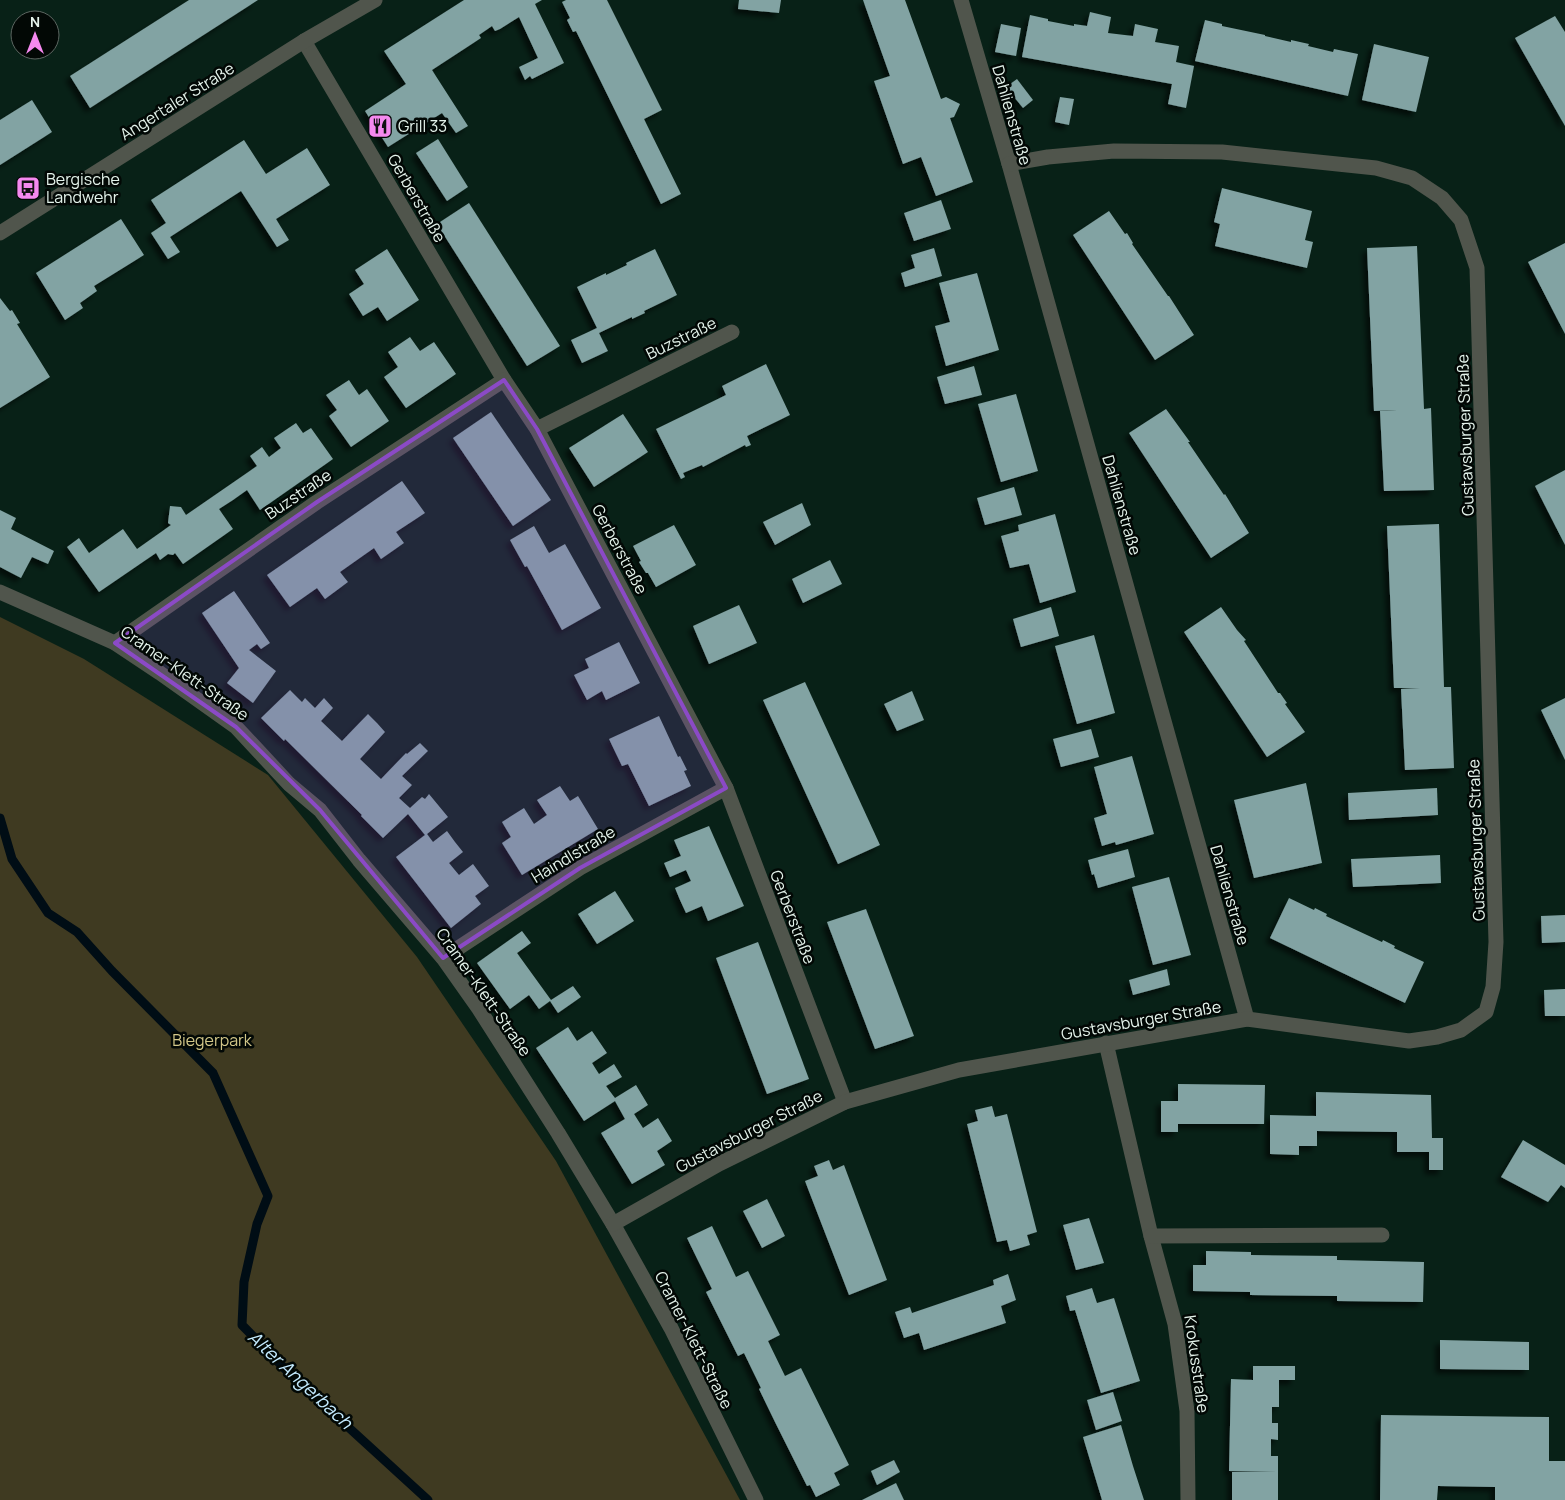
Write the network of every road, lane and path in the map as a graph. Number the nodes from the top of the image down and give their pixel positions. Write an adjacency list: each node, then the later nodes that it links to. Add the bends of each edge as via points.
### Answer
1 (375, 0): 3 (street, Angertaler Straße)
2 (961, 0): 4 (street, Dahlienstraße)
3 (304, 41): 5 (street, Angertaler Straße); 7 (street, Gerberstraße)
4 (1009, 164): 13 (street, Dahlienstraße); 13 (street, Gustavsburger Straße, via 1114,150 1222,152 1376,168 1412,178 1442,198 1461,220 1477,268 1496,942 1493,986 1486,1012 1461,1030 1409,1041)
5 (0, 233)
6 (732, 332): 8 (street, Buzstraße)
7 (504, 380): 8 (street, Gerberstraße); 10 (street, Buzstraße, via 317,502)
8 (537, 429): 11 (street, Gerberstraße)
9 (0, 592): 10 (street, Cramer-Klett-Straße)
10 (115, 643): 12 (street, Cramer-Klett-Straße, via 236,727 289,784 320,810)
11 (726, 788): 12 (street, Haindlstraße, via 580,868); 15 (street, Gerberstraße)
12 (443, 958): 16 (street, Cramer-Klett-Straße, via 489,1025)
13 (1247, 1019): 14 (street, Gustavsburger Straße)
14 (1106, 1044): 15 (street, Gustavsburger Straße, via 959,1070); 18 (street, Krokusstraße)
15 (845, 1102): 16 (street, Gustavsburger Straße, via 719,1164)
16 (613, 1224): 19 (street, Cramer-Klett-Straße, via 671,1328)
17 (1382, 1235): 18 (street)
18 (1152, 1236): 20 (street, Krokusstraße, via 1175,1324 1187,1411)
19 (756, 1500)
20 (1188, 1500)

